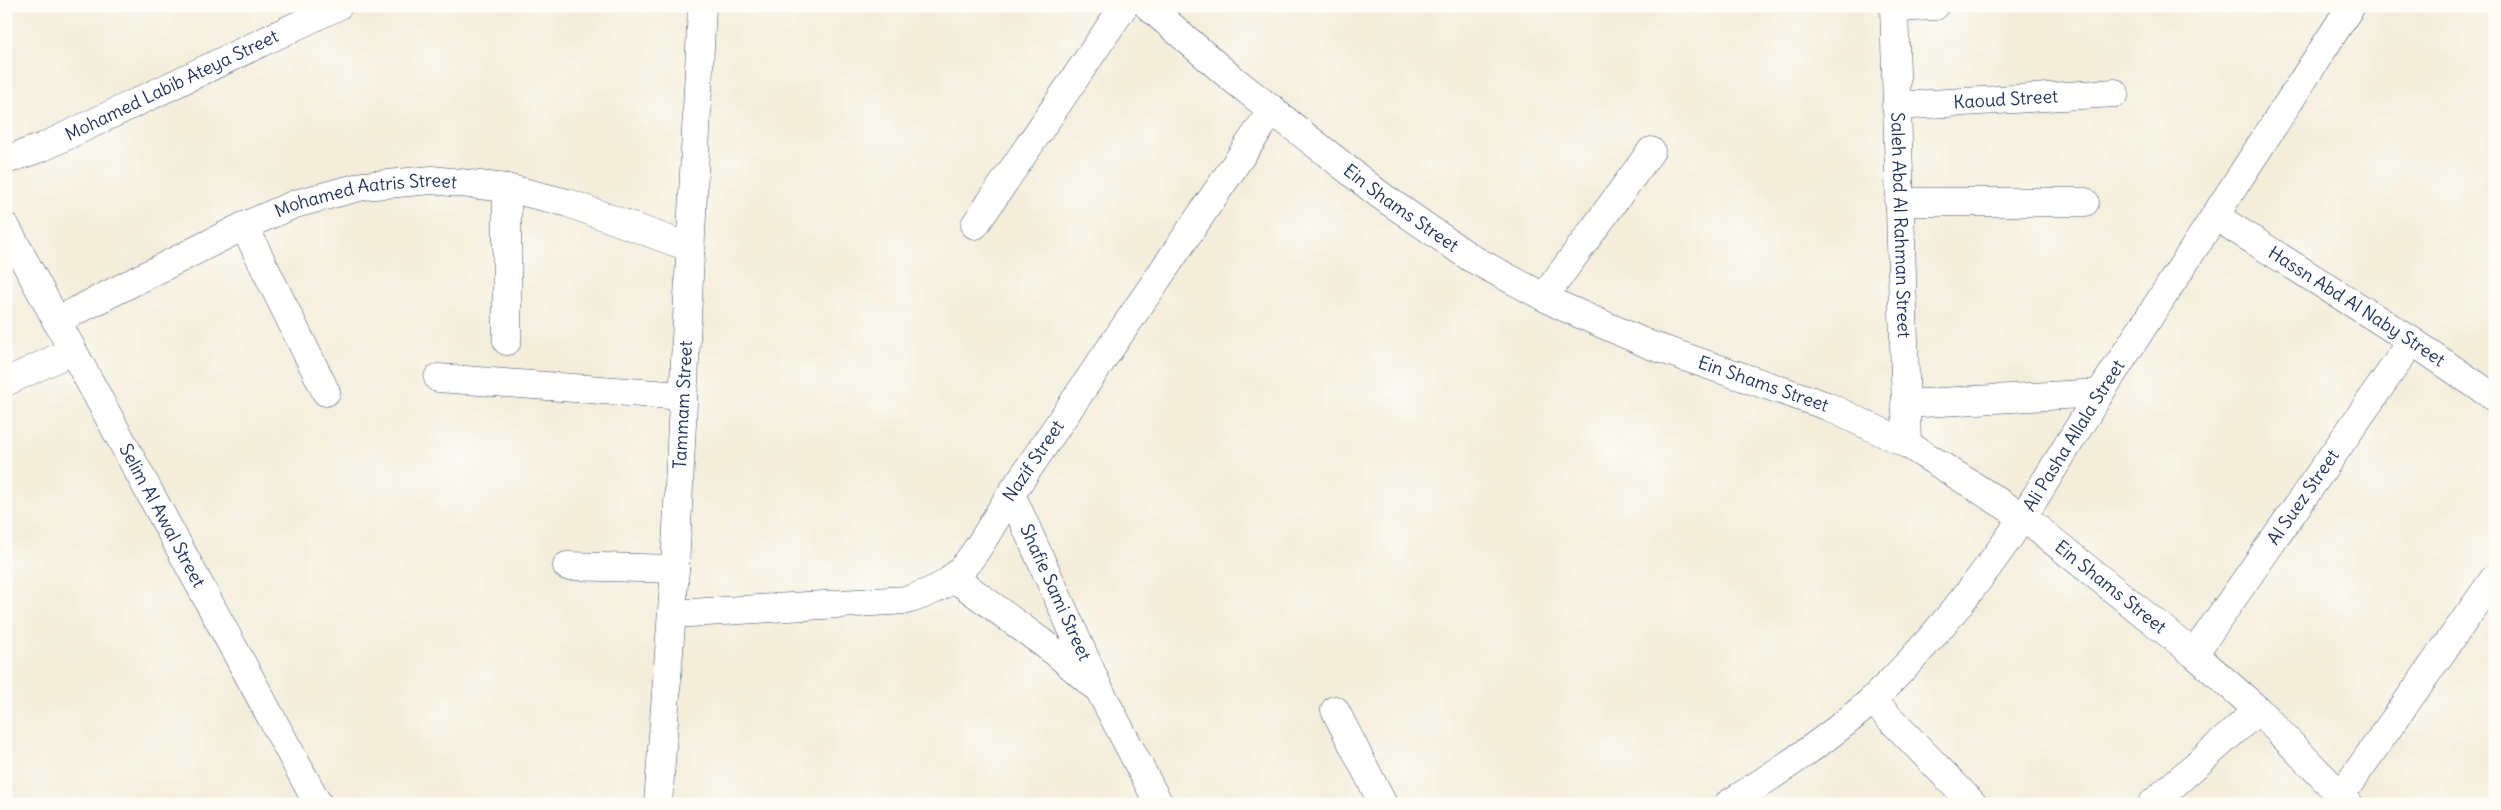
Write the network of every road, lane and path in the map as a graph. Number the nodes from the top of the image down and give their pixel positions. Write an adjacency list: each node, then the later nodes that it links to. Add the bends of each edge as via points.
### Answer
1 (338, 6): 12 (street, Mohamed Labib Ateya Street, via 43,147)
2 (702, 6): 20 (street, Tammam Street)
3 (1124, 6): 17 (street)
4 (1148, 6): 10 (street, Ein Shams Street, via 1229,76)
5 (1935, 6): 7 (street)
6 (2351, 6): 16 (street, Ali Pasha Allala Street)
7 (1894, 7): 9 (street, Saleh Abd Al Rahman Street)
8 (2115, 93): 9 (street, Kaoud Street)
9 (1896, 106): 14 (street, Saleh Abd Al Rahman Street)
10 (1273, 109): 21 (street, Ein Shams Street, via 1388,200 1471,258); 34 (street, Nazif Street)
11 (1651, 151): 21 (street)
12 (6, 160)
13 (507, 188): 18 (street, Mohamed Aatris Street, via 432,180 363,186 295,204); 20 (street, Mohamed Aatris Street, via 568,203); 23 (street)
14 (1899, 202): 15 (street); 32 (street, Saleh Abd Al Rahman Street)
15 (2085, 202)
16 (2215, 216): 24 (street, Hassn Abd Al Naby Street); 29 (street, Ali Pasha Allala Street)
17 (975, 225)
18 (244, 226): 22 (street, Mohamed Aatris Street); 28 (street)
19 (6, 227): 22 (street, Selim Al Awal Street)
20 (691, 248): 30 (street, Tammam Street)
21 (1544, 297): 33 (street, Ein Shams Street, via 1650,345 1827,406)
22 (56, 321): 25 (street, Selim Al Awal Street)
23 (506, 341)
24 (2412, 341): 31 (street, Hassn Abd Al Naby Street); 41 (street, Al Suez Street)
25 (72, 351): 27 (street); 47 (street, Selim Al Awal Street)
26 (438, 378): 30 (street)
27 (6, 382)
28 (326, 392)
29 (2100, 393): 32 (street); 35 (street, Ali Pasha Allala Street)
30 (683, 396): 37 (street, Tammam Street)
31 (2495, 398)
32 (1905, 404): 33 (street, Saleh Abd Al Rahman Street)
33 (1907, 444): 35 (street, Ein Shams Street)
34 (1011, 494): 39 (street, Nazif Street, via 973,554); 42 (street, Shafie Sami Street)
35 (2023, 517): 41 (street, Ein Shams Street); 43 (street, Ali Pasha Allala Street, via 1986,572 1937,633)
36 (567, 566): 37 (street)
37 (675, 569): 40 (street, Tammam Street)
38 (2495, 577): 46 (street)
39 (953, 578): 40 (street, Nazif Street, via 931,592 907,600); 42 (street, Shafie Sami Street, via 1055,652)
40 (672, 614): 48 (street, Tammam Street)
41 (2194, 654): 45 (street, Ein Shams Street)
42 (1100, 691): 49 (street, Shafie Sami Street)
43 (1872, 700): 51 (street, Ali Pasha Allala Street); 52 (street)
44 (1335, 710): 50 (street)
45 (2258, 710): 46 (street, Ein Shams Street); 53 (street)
46 (2345, 800)
47 (318, 804)
48 (658, 804)
49 (1159, 804)
50 (1383, 804)
51 (1728, 804)
52 (1973, 804)
53 (2152, 804)

